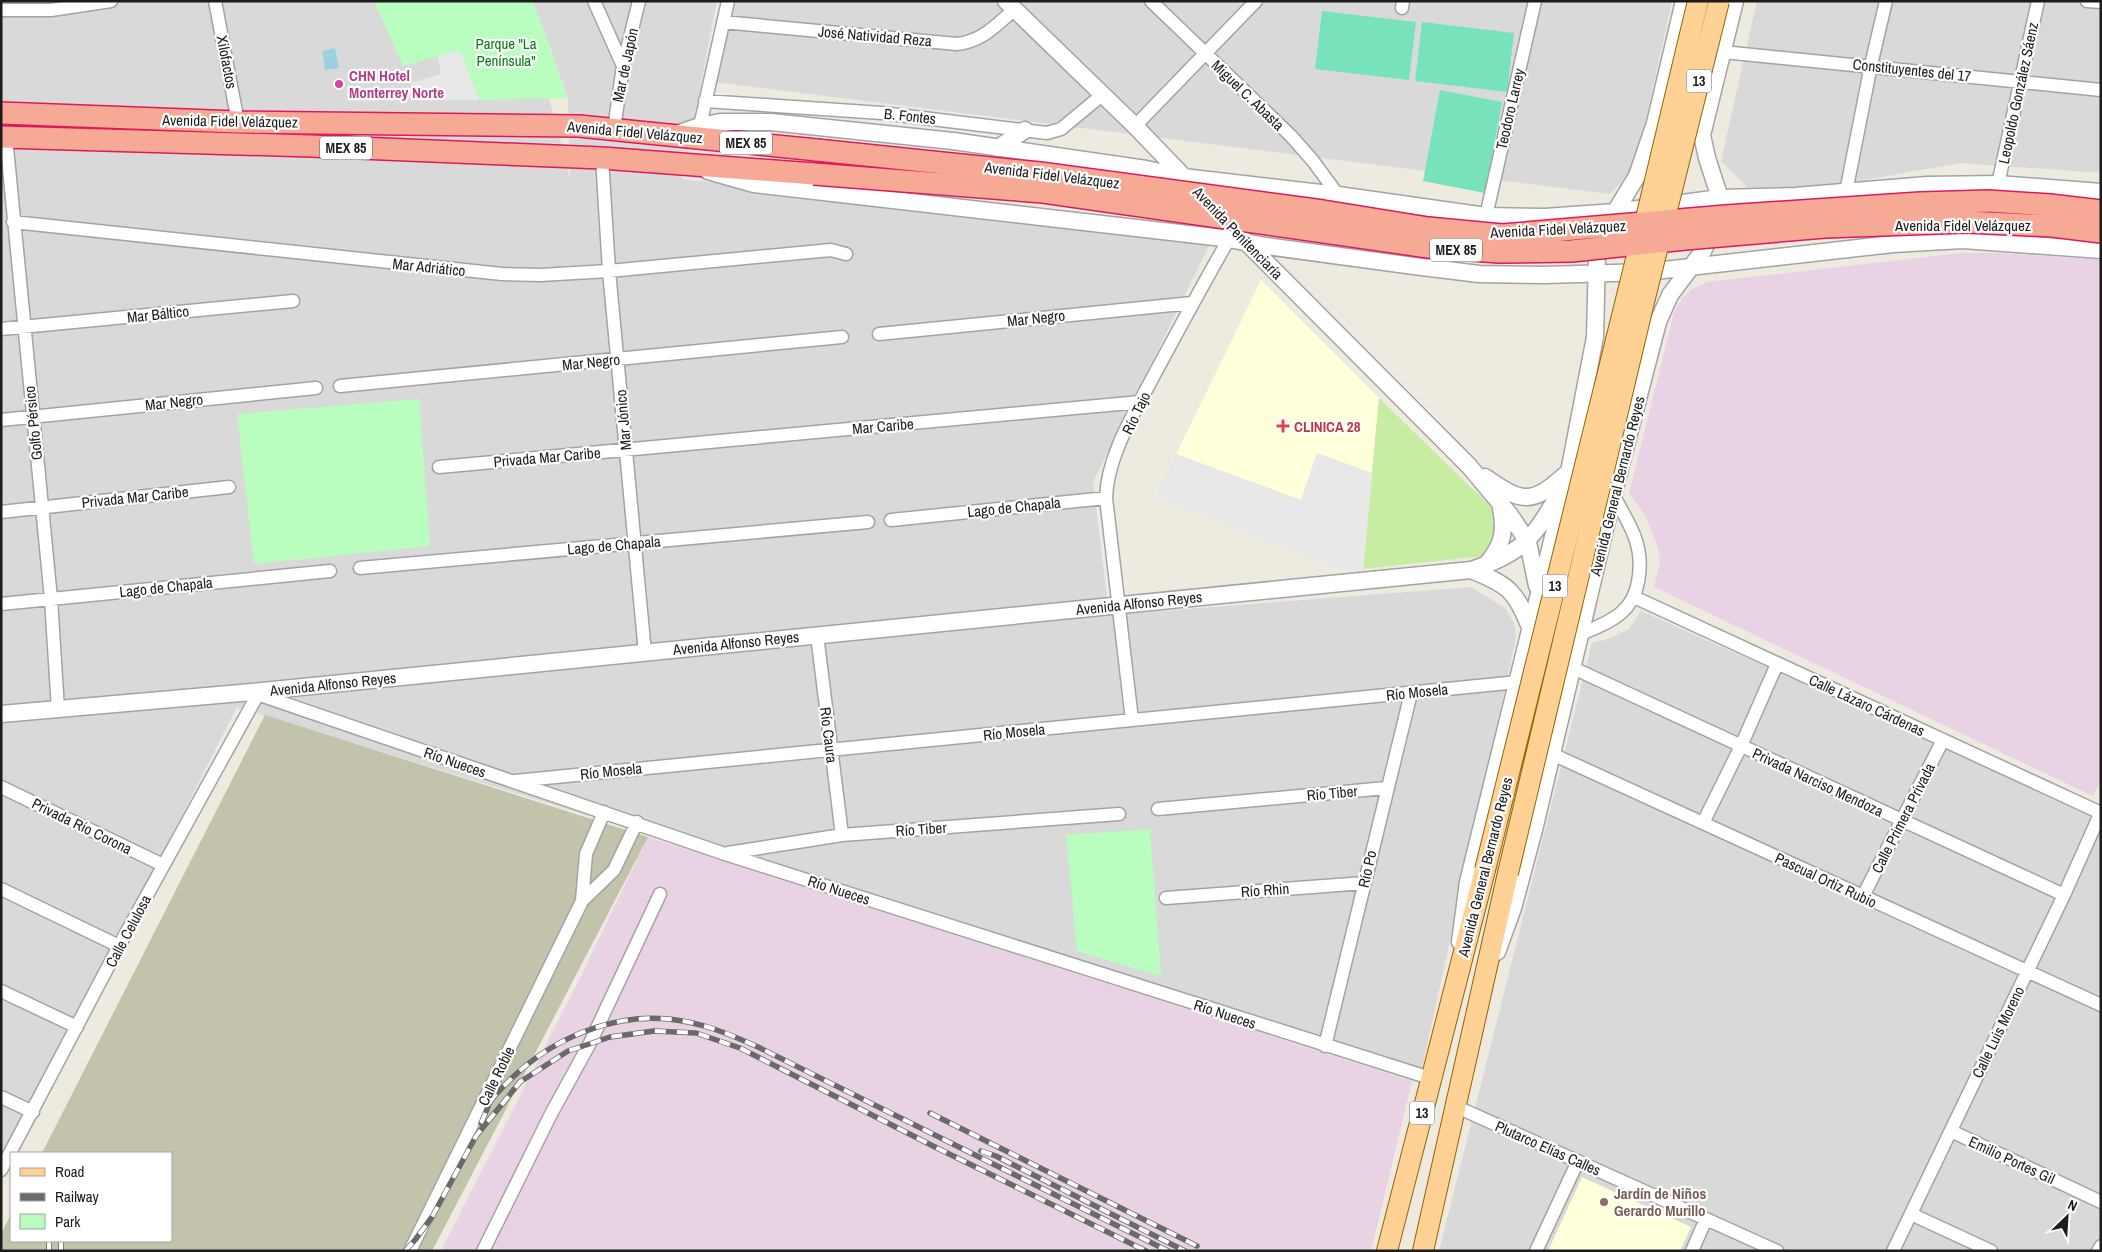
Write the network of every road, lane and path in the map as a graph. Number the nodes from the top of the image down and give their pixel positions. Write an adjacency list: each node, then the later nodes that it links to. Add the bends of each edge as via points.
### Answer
1 (112, 1): 18 (street, via 52,10)
2 (215, 1): 29 (street, Xilofactos)
3 (594, 1): 23 (street)
4 (639, 1): 23 (street, Mar de Japón)
5 (728, 1): 19 (street)
6 (1151, 1): 21 (street, Miguel C. Abasta)
7 (1256, 1): 21 (street)
8 (1535, 1): 52 (street, Teodoro Larrey)
9 (1684, 1): 30 (street, Avenida General Bernardo Reyes)
10 (1698, 1): 141 (main road, Avenida General Bernardo Reyes / 13, bridge)
11 (1719, 1): 142 (main road, Avenida General Bernardo Reyes / 13, bridge, via 1643,306)
12 (1735, 1): 20 (street, Avenida General Bernardo Reyes)
13 (1886, 1): 22 (street)
14 (2038, 1): 24 (street, Leopoldo González Sáenz)
15 (2087, 1): 16 (street)
16 (2101, 2)
17 (1010, 5): 19 (street, José Natividad Reza, via 980,38 957,44); 26 (street, Avenida Penitenciaría)
18 (1, 10)
19 (723, 22): 27 (street)
20 (1723, 52): 22 (street, Constituyentes del 17); 36 (street, Avenida General Bernardo Reyes)
21 (1205, 54): 32 (street); 47 (street, Miguel C. Abasta, via 1291,136)
22 (1871, 65): 24 (street, Constituyentes del 17); 45 (street)
23 (624, 66): 33 (street, Mar de Japón)
24 (2020, 81): 25 (street, Constituyentes del 17); 43 (street, Leopoldo González Sáenz)
25 (2101, 90)
26 (1102, 95): 32 (street, Avenida Penitenciaría); 34 (street, B. Fontes, via 1058,130 1048,133)
27 (705, 101): 31 (street); 34 (street, B. Fontes, via 882,113)
28 (1, 113): 29 (highway, Avenida Fidel Velázquez / MEX 85)
29 (238, 122): 33 (highway, Avenida Fidel Velázquez / MEX 85, via 536,125)
30 (1654, 123): 36 (street, via 1670,143 1688,144); 51 (street, Avenida General Bernardo Reyes, via 1637,176)
31 (700, 126): 35 (street); 38 (street, via 720,122 771,122)
32 (1135, 126): 42 (street, Avenida Penitenciaría)
33 (614, 129): 35 (highway, Avenida Fidel Velázquez / MEX 85)
34 (1025, 130): 38 (street)
35 (676, 134): 50 (highway, Avenida Fidel Velázquez / MEX 85, bridge, via 1040,173 1428,228 1502,235 1920,203 1988,201)
36 (1702, 135): 49 (street, Avenida General Bernardo Reyes)
37 (4, 137): 39 (highway, Avenida Fidel Velázquez / MEX 85); 54 (street, Golfo Pérsico)
38 (998, 148): 41 (street)
39 (602, 158): 40 (highway, Avenida Fidel Velázquez / MEX 85); 64 (street, Mar Jónico)
40 (690, 164): 55 (street, via 720,176 754,184); 56 (highway, Avenida Fidel Velázquez / MEX 85, bridge, via 1043,192 1428,247 1484,252 1572,252 1685,238 1928,223 2024,224)
41 (1146, 169): 42 (street); 55 (street, via 1166,186 1171,202 1168,218)
42 (1183, 177): 44 (street); 58 (street, Avenida Penitenciaría)
43 (1998, 184): 45 (street); 46 (street)
44 (1262, 187): 47 (street); 59 (street, via 1251,201 1249,219 1256,236)
45 (1846, 192): 48 (street)
46 (2101, 192)
47 (1338, 195): 52 (street)
48 (1795, 196): 49 (street); 62 (street, via 1782,204 1774,226 1783,247)
49 (1720, 198): 51 (street); 63 (street, Avenida General Bernardo Reyes, via 1716,226)
50 (2101, 211)
51 (1615, 212): 53 (street); 66 (street, Avenida General Bernardo Reyes, via 1600,241)
52 (1486, 216): 53 (street)
53 (1526, 216): 65 (street, via 1535,228 1537,250 1530,264)
54 (13, 222): 64 (street, Mar Adriático, via 467,271 540,275); 69 (street, Golfo Pérsico)
55 (1157, 231): 57 (street)
56 (2101, 232)
57 (1229, 238): 58 (street); 68 (street, Río Tajo)
58 (1246, 242): 59 (street); 83 (street, Avenida Penitenciaría)
59 (1266, 246): 65 (street, via 1470,272)
60 (2101, 250): 62 (street, via 1963,240)
61 (846, 254): 64 (street, Mar Adriático, via 831,250)
62 (1796, 255): 63 (street)
63 (1692, 266): 66 (street); 74 (street, Avenida General Bernardo Reyes, via 1670,295)
64 (609, 271): 75 (street, Mar Jónico)
65 (1510, 274): 66 (street)
66 (1596, 274): 73 (street, Avenida General Bernardo Reyes)
67 (293, 300): 69 (street, Mar Báltico)
68 (1192, 303): 71 (street, Mar Negro); 78 (street, Río Tajo)
69 (24, 326): 70 (street, Mar Báltico); 79 (street, Golfo Pérsico)
70 (1, 329)
71 (879, 334)
72 (842, 337): 75 (street, Mar Negro)
73 (1595, 337): 74 (street, via 1608,326 1626,324 1642,332); 84 (street, Avenida General Bernardo Reyes)
74 (1651, 349): 86 (street, Avenida General Bernardo Reyes)
75 (617, 359): 76 (street, Mar Negro); 81 (street, Mar Jónico)
76 (340, 386)
77 (316, 388): 79 (street, Mar Negro)
78 (1140, 402): 81 (street, Mar Caribe); 87 (street, Río Tajo, via 1109,470)
79 (32, 416): 80 (street, Mar Negro); 89 (street, Golfo Pérsico)
80 (1, 420)
81 (626, 449): 82 (street, Privada Mar Caribe); 94 (street, Mar Jónico)
82 (439, 466)
83 (1469, 466): 84 (street, Avenida Penitenciaría, via 1506,491 1526,498 1543,493); 88 (street, Avenida Penitenciaría)
84 (1567, 477): 93 (street, Avenida Alfonso Reyes); 98 (street, Avenida General Bernardo Reyes)
85 (230, 487): 89 (street, Privada Mar Caribe)
86 (1613, 495): 99 (street, via 1638,543 1640,570); 104 (street, Avenida General Bernardo Reyes)
87 (1106, 498): 91 (street, Lago de Chapala); 102 (street, Río Tajo)
88 (1500, 503): 93 (street, Avenida Penitenciaría); 96 (street, via 1503,536 1496,552)
89 (41, 508): 90 (street); 100 (street, Golfo Pérsico)
90 (1, 512)
91 (891, 520)
92 (868, 522): 94 (street, Lago de Chapala)
93 (1528, 542): 96 (street, Avenida Alfonso Reyes, via 1514,553); 98 (street, Avenida Penitenciaría)
94 (635, 543): 95 (street, Lago de Chapala); 106 (street, Mar Jónico)
95 (360, 568)
96 (1478, 568): 102 (street, Avenida Alfonso Reyes); 103 (street, Avenida Alfonso Reyes, via 1510,590)
97 (330, 571): 100 (street, Lago de Chapala)
98 (1538, 594): 103 (street, Avenida General Bernardo Reyes)
99 (1634, 597): 104 (street, via 1622,612); 107 (street, Calle Lázaro Cárdenas)
100 (51, 598): 101 (street, Lago de Chapala); 112 (street, Golfo Pérsico)
101 (1, 604)
102 (1119, 605): 105 (street, Avenida Alfonso Reyes); 114 (street, Río Tajo)
103 (1531, 630): 109 (street, Avenida General Bernardo Reyes)
104 (1581, 634): 108 (street, Avenida General Bernardo Reyes)
105 (817, 635): 106 (street, Avenida Alfonso Reyes); 117 (street, Río Caura)
106 (645, 653): 111 (street, Avenida Alfonso Reyes)
107 (1777, 664): 115 (street, Calle Lázaro Cárdenas); 116 (street)
108 (1573, 668): 116 (street, Privada Narciso Mendoza); 118 (street, Avenida General Bernardo Reyes)
109 (1518, 682): 110 (street, Río Mosela); 141 (street, Avenida General Bernardo Reyes, via 1468,882)
110 (1411, 692): 114 (street, Río Mosela); 121 (street, Río Po)
111 (255, 693): 112 (street, Avenida Alfonso Reyes); 119 (street, Río Nueces); 131 (street, Calle Celulosa)
112 (58, 708): 113 (street, Avenida Alfonso Reyes)
113 (1, 714)
114 (1132, 720): 117 (street, Río Mosela)
115 (1943, 740): 124 (street, Calle Lázaro Cárdenas); 126 (street, Calle Primera Privada)
116 (1741, 746): 126 (street, Privada Narciso Mendoza); 128 (street)
117 (831, 750): 119 (street, Río Mosela); 129 (street, Río Caura)
118 (1552, 754): 128 (street, Pascual Ortiz Rubio); 142 (street, Avenida General Bernardo Reyes, via 1513,908)
119 (510, 781): 123 (street, Río Nueces)
120 (1, 787): 131 (street, Privada Río Corona)
121 (1386, 788): 122 (street, Río Tiber); 132 (street, Río Po)
122 (1158, 810)
123 (604, 812): 127 (street, Río Nueces); 138 (street, Calle Roble, via 586,854)
124 (2101, 813): 135 (street, Calle Luis Moreno)
125 (1118, 814): 129 (street, Río Tiber)
126 (1902, 820): 135 (street, Privada Narciso Mendoza); 136 (street, Calle Primera Privada)
127 (637, 822): 130 (street, Río Nueces); 138 (street, Calle Roble, via 614,870)
128 (1703, 823): 136 (street, Pascual Ortiz Rubio)
129 (842, 835): 130 (street, Río Tiber)
130 (726, 854): 146 (street, Río Nueces)
131 (163, 866): 139 (street, Calle Celulosa)
132 (1364, 883): 137 (street, Río Rhin); 146 (street, Río Po)
133 (1, 889): 139 (street)
134 (660, 894): 161 (street, via 590,1043)
135 (2064, 894): 140 (street, Calle Luis Moreno)
136 (1863, 896): 140 (street, Pascual Ortiz Rubio)
137 (1166, 898)
138 (582, 901): 160 (street, Calle Roble)
139 (119, 946): 145 (street, Calle Celulosa)
140 (2027, 972): 144 (street, Pascual Ortiz Rubio); 151 (street, Calle Luis Moreno)
141 (1457, 976): 147 (main road, Avenida General Bernardo Reyes / 13)
142 (1485, 982): 149 (main road, Avenida General Bernardo Reyes / 13)
143 (1, 991): 145 (street)
144 (2101, 1005)
145 (77, 1027): 150 (street, Calle Celulosa)
146 (1324, 1046): 147 (street, Río Nueces)
147 (1430, 1078): 162 (main road, Avenida General Bernardo Reyes / 13)
148 (1, 1097): 150 (street)
149 (1457, 1107): 154 (street, Plutarco Elías Calles); 163 (main road, Avenida General Bernardo Reyes / 13)
150 (33, 1112): 152 (street, Calle Celulosa)
151 (1951, 1131): 156 (street, Emilio Portes Gil); 157 (street, Calle Luis Moreno)
152 (11, 1152)
153 (10, 1154): 155 (street, Calle Celulosa)
154 (1578, 1161): 158 (street, Plutarco Elías Calles); 164 (street)
155 (1, 1170)
156 (2101, 1202)
157 (1911, 1214): 167 (street, Calle Luis Moreno); 168 (street)
158 (1706, 1219): 165 (street); 166 (street, Plutarco Elías Calles)
159 (2101, 1246): 169 (street)
160 (410, 1251)
161 (482, 1251)
162 (1387, 1251)
163 (1423, 1251)
164 (1536, 1251)
165 (1692, 1251)
166 (1777, 1251)
167 (1893, 1251)
168 (1991, 1251)
169 (2098, 1251)

